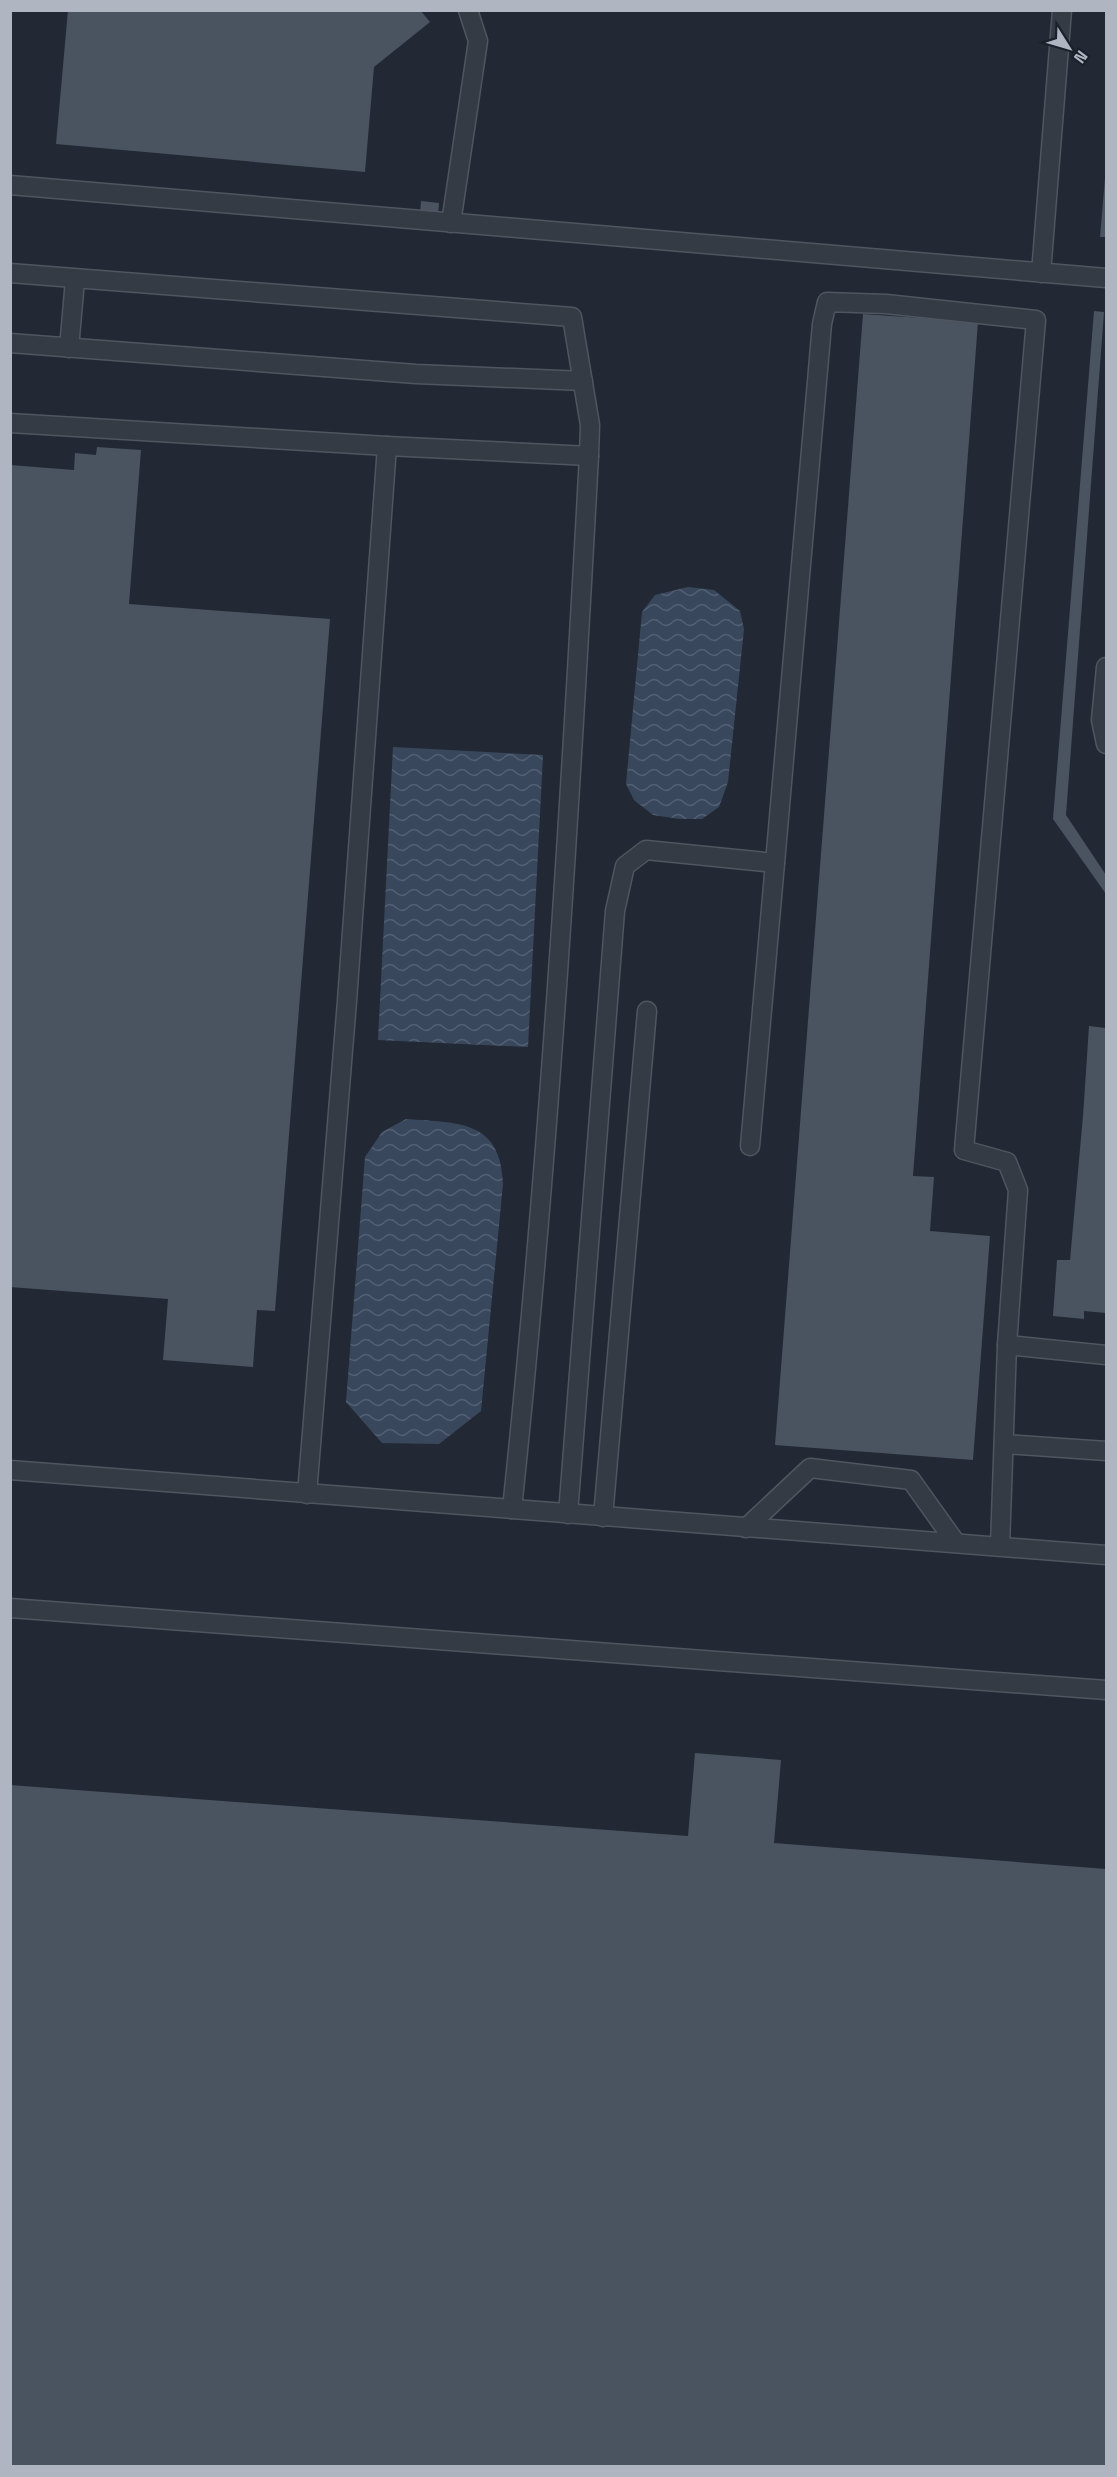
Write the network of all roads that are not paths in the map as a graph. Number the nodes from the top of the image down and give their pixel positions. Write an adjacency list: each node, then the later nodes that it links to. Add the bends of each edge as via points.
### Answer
1 (468, 10): 4 (lane, via 478,41)
2 (1062, 10): 6 (lane)
3 (10, 185): 4 (lane)
4 (451, 224): 6 (lane)
5 (10, 273): 8 (lane)
6 (1041, 273): 7 (lane)
7 (1107, 278)
8 (75, 280): 10 (lane); 11 (lane, via 572,317)
9 (10, 343): 10 (lane)
10 (69, 348): 11 (lane, via 416,374)
11 (583, 381): 14 (lane, via 590,425)
12 (10, 423): 13 (lane)
13 (387, 446): 14 (lane); 25 (lane)
14 (589, 456): 26 (lane, via 576,711 527,1373)
15 (1107, 667): 16 (lane, via 1101,720)
16 (1107, 744)
17 (775, 863): 19 (lane); 20 (lane, via 822,324 828,302 1036,320 964,1150 1007,1162 1018,1190); 27 (lane, via 646,850 625,866 614,923)
18 (647, 1011): 28 (lane)
19 (750, 1146)
20 (1007, 1345): 21 (lane); 22 (lane)
21 (1107, 1355)
22 (1004, 1444): 23 (lane); 31 (lane)
23 (1107, 1451)
24 (10, 1470): 25 (lane)
25 (307, 1494): 26 (lane)
26 (512, 1509): 27 (lane)
27 (568, 1514): 28 (lane)
28 (603, 1517): 29 (lane)
29 (746, 1528): 30 (lane); 30 (lane, via 810,1468 911,1480)
30 (956, 1543): 31 (lane)
31 (1000, 1546): 32 (lane)
32 (1107, 1555)
33 (10, 1608): 34 (lane)
34 (1107, 1690)

